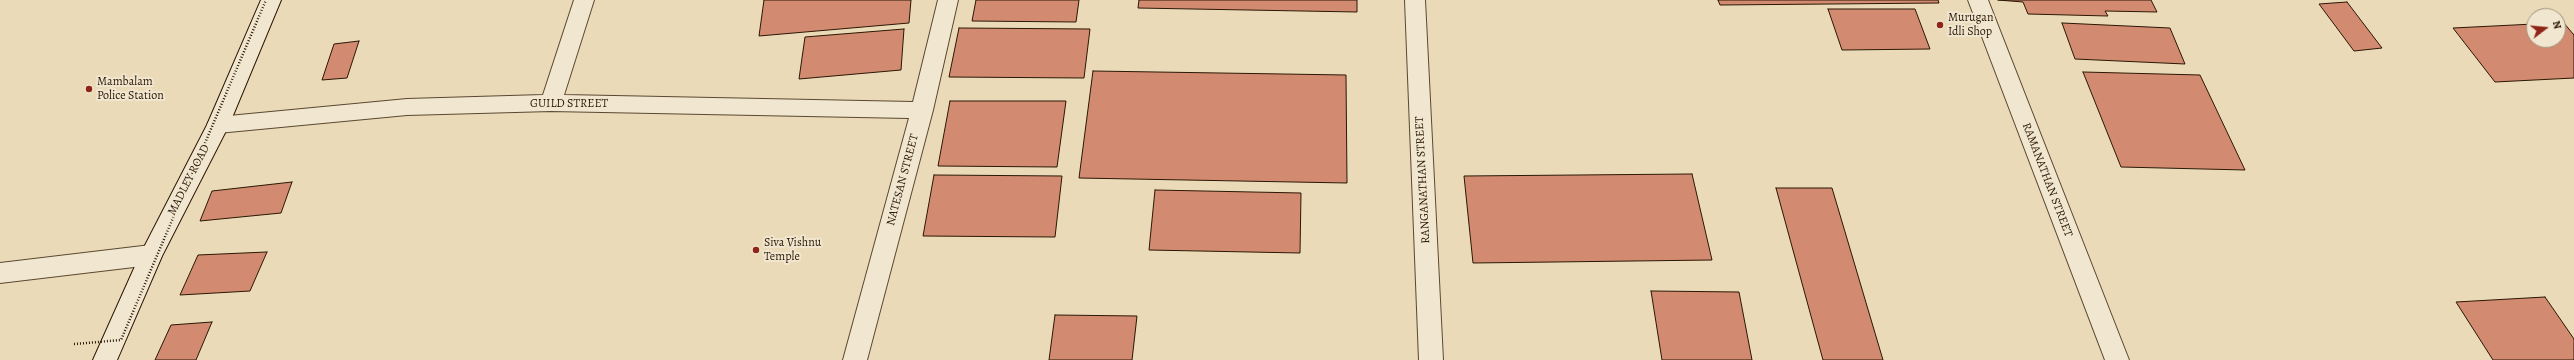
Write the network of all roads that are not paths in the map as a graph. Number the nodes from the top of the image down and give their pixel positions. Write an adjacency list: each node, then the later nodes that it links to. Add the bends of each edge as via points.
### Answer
1 (271, 0): 8 (street, MADLEY ROAD)
2 (584, 0): 6 (street)
3 (948, 0): 7 (street, NATESAN STREET)
4 (1415, 0): 13 (street, RANGANATHAN STREET)
5 (1978, 0): 14 (street, RAMANATHAN STREET)
6 (551, 103): 7 (street, GUILD STREET); 8 (street, GUILD STREET, via 408,107)
7 (922, 110): 12 (street, NATESAN STREET)
8 (218, 125): 9 (street, MADLEY ROAD)
9 (151, 255): 10 (street); 11 (street, MADLEY ROAD)
10 (0, 273)
11 (105, 360)
12 (855, 360)
13 (1431, 360)
14 (2117, 360)

